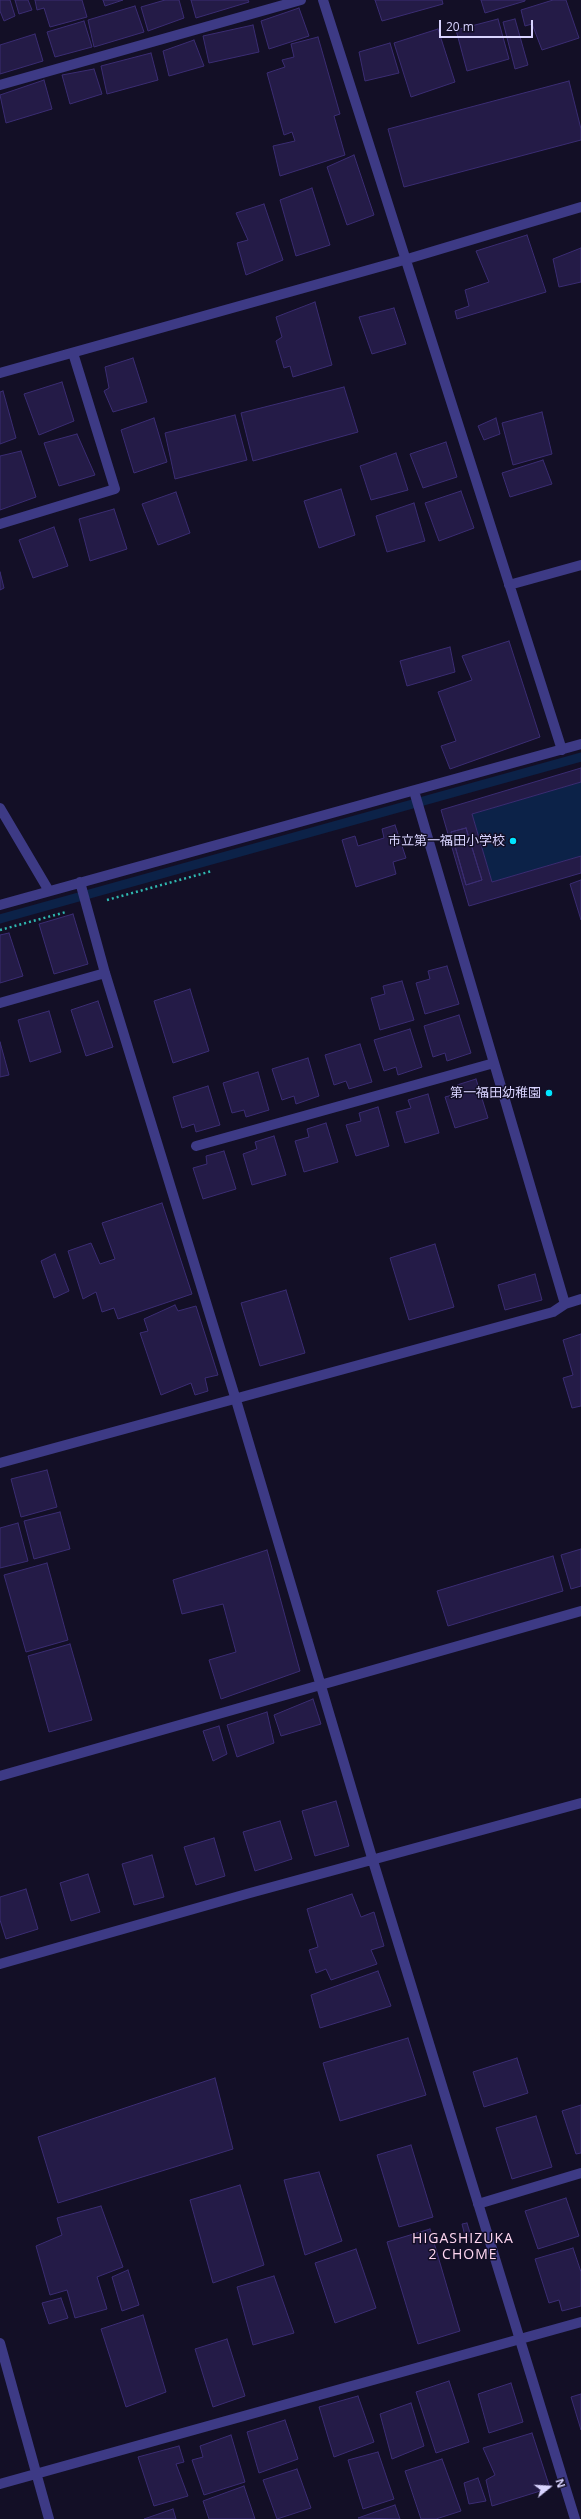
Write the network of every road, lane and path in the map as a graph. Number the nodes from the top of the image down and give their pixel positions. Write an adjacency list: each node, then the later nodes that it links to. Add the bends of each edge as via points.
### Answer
1 (301, 0): 3 (street)
2 (323, 0): 5 (street)
3 (0, 85)
4 (581, 207): 5 (street)
5 (404, 260): 6 (street); 10 (street)
6 (73, 353): 7 (street); 8 (street, via 114,489)
7 (0, 373)
8 (0, 524)
9 (581, 565): 10 (street)
10 (509, 585): 12 (street)
11 (581, 744): 12 (street)
12 (562, 750): 13 (street)
13 (415, 794): 16 (street); 23 (street)
14 (0, 808): 17 (street)
15 (216, 870): 19 (path)
16 (81, 886): 17 (street); 19 (street)
17 (49, 891): 18 (street)
18 (0, 905)
19 (87, 905): 20 (path); 21 (street)
20 (0, 930)
21 (105, 973): 22 (street); 27 (street)
22 (0, 1003)
23 (494, 1063): 24 (street); 26 (street)
24 (196, 1146)
25 (581, 1299): 26 (street)
26 (565, 1304): 27 (street, via 553,1312)
27 (236, 1400): 28 (street); 30 (street)
28 (0, 1463)
29 (581, 1611): 30 (street)
30 (322, 1684): 31 (street); 33 (street)
31 (0, 1776)
32 (581, 1803): 33 (street)
33 (373, 1861): 34 (street); 36 (street)
34 (0, 1964)
35 (581, 2173): 36 (street)
36 (478, 2204): 38 (street)
37 (581, 2322): 38 (street)
38 (519, 2340): 40 (street); 43 (street)
39 (0, 2343): 40 (street)
40 (36, 2474): 41 (street); 42 (street)
41 (0, 2484)
42 (49, 2519)
43 (575, 2519)

